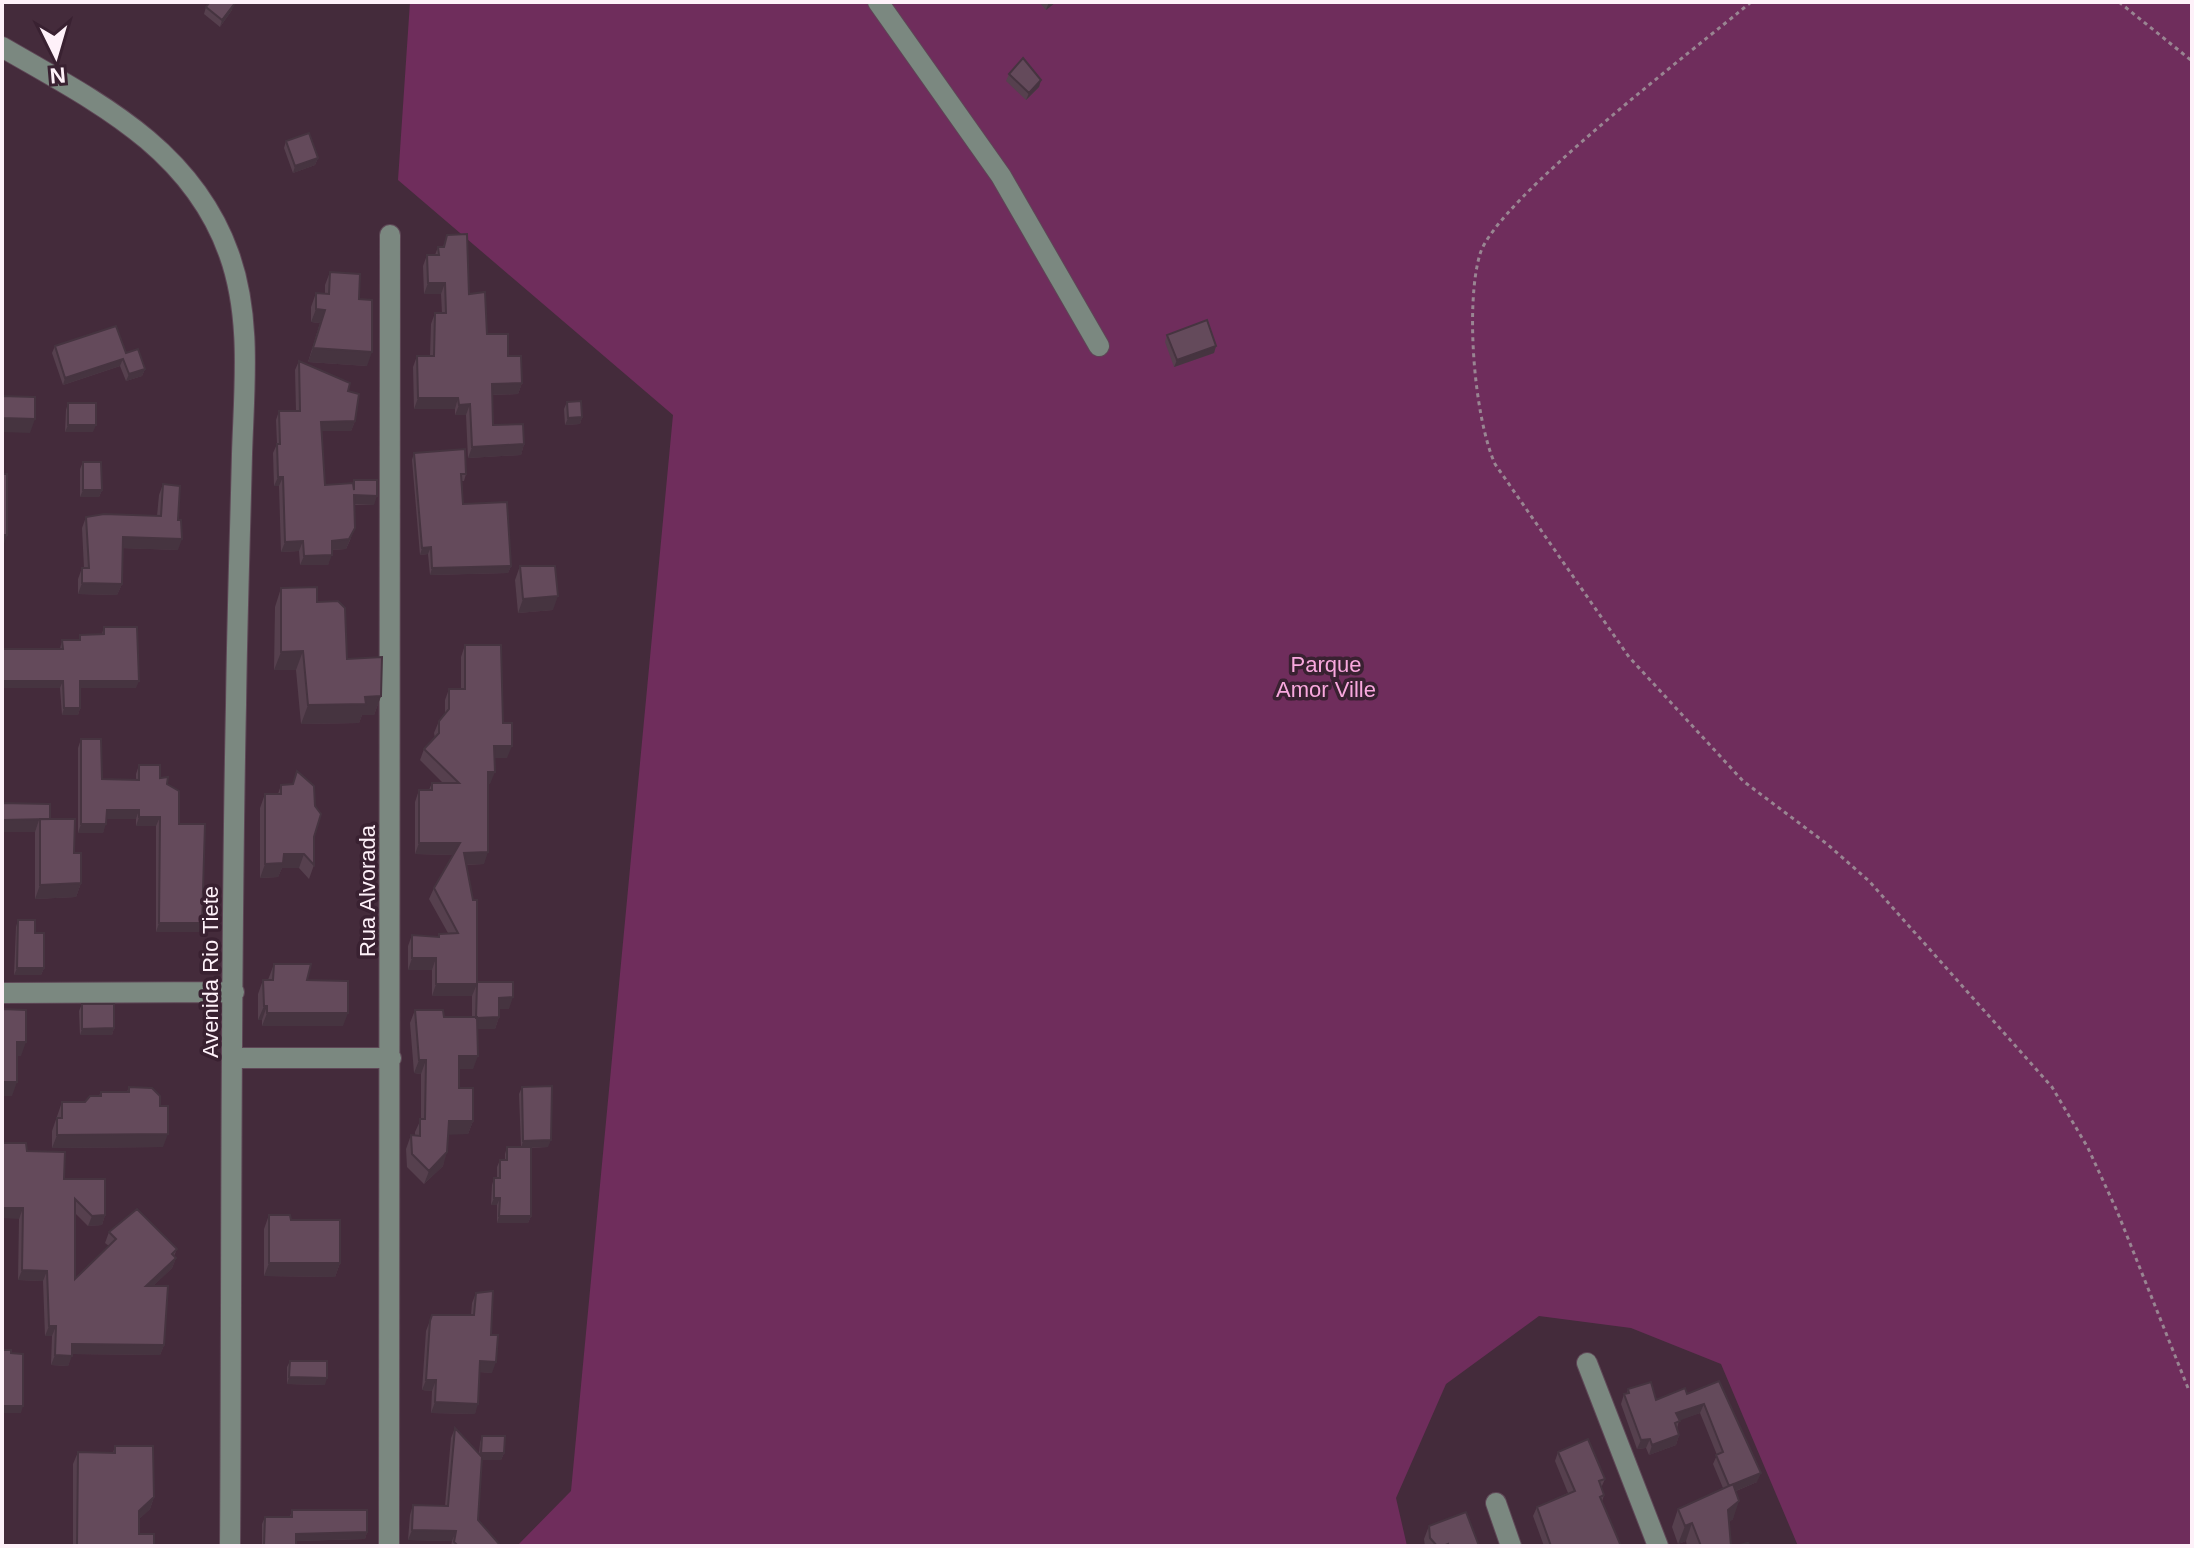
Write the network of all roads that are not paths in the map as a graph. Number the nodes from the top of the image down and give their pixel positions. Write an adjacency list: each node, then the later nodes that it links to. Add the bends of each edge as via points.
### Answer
1 (878, 2): 4 (street, via 1001,176)
2 (2, 47): 5 (street, Avenida Rio Tiete, via 54,76 180,167 229,254 239,290 246,362)
3 (390, 235): 8 (street, Rua Alvorada)
4 (1099, 346)
5 (234, 992): 6 (street); 7 (street, Avenida Rio Tiete)
6 (2, 993)
7 (234, 1058): 8 (street); 11 (street, Avenida Rio Tiete)
8 (391, 1058): 12 (street, Rua Alvorada)
9 (1587, 1363): 14 (street)
10 (1496, 1503): 13 (street)
11 (230, 1546)
12 (389, 1546)
13 (1511, 1546)
14 (1658, 1546)

